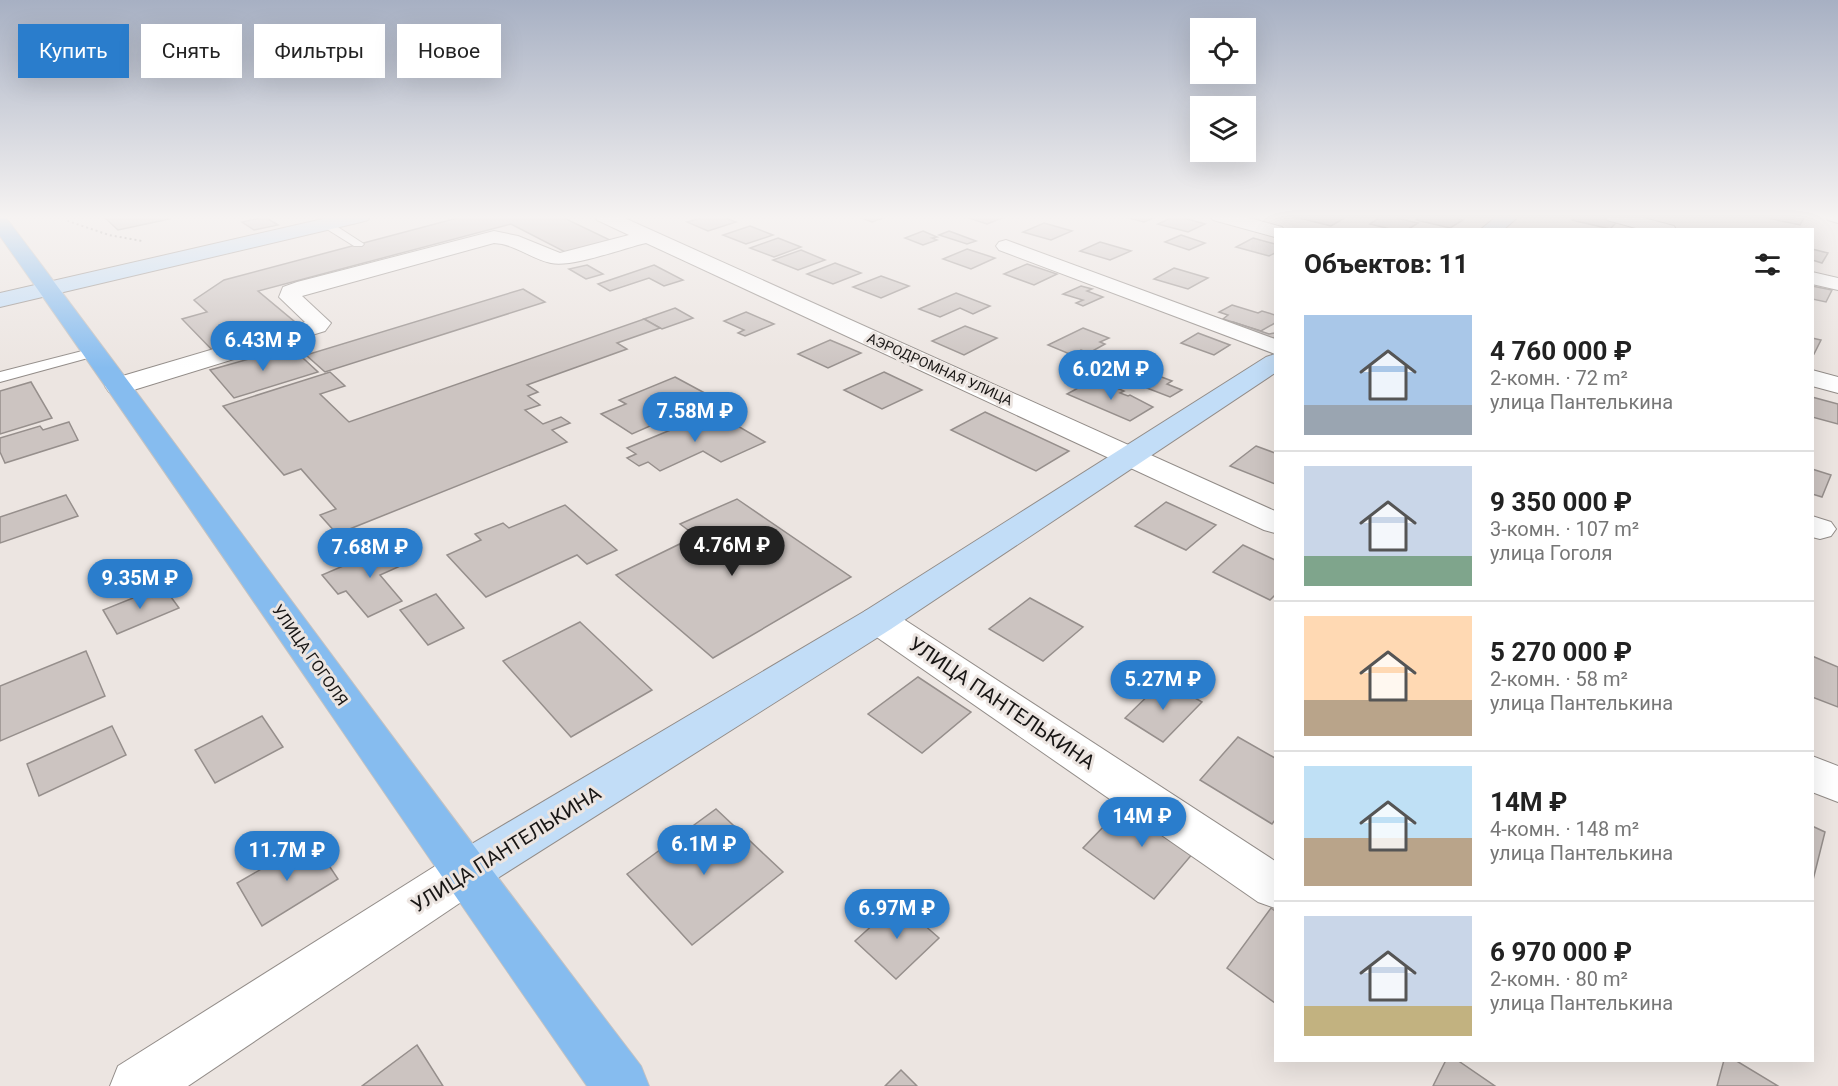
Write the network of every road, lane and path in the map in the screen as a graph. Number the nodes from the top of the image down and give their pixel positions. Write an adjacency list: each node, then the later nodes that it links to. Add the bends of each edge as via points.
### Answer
1 (34, 267): 8 (main road, УЛИЦА ГОГОЛЯ)
2 (142, 267): 8 (main road)
3 (368, 267): 15 (street, via 291,292 290,297 319,323 310,330)
4 (715, 267): 17 (street, АЭРОДРОМНАЯ УЛИЦА)
5 (1061, 267): 10 (street)
6 (1814, 278): 7 (street)
7 (1838, 284)
8 (50, 288): 9 (main road); 11 (main road, УЛИЦА ГОГОЛЯ)
9 (0, 300)
10 (1274, 347)
11 (94, 352): 13 (lane); 15 (main road, УЛИЦА ГОГОЛЯ)
12 (1274, 363): 17 (main road, УЛИЦА ПАНТЕЛЬКИНА)
13 (0, 377)
14 (1814, 379): 16 (street)
15 (118, 386): 22 (main road, УЛИЦА ГОГОЛЯ)
16 (1838, 386)
17 (1130, 456): 18 (street, АЭРОДРОМНАЯ УЛИЦА); 19 (main road, УЛИЦА ПАНТЕЛЬКИНА)
18 (1274, 523)
19 (878, 620): 22 (main road, УЛИЦА ПАНТЕЛЬКИНА); 23 (street, УЛИЦА ПАНТЕЛЬКИНА)
20 (1814, 774): 21 (street)
21 (1838, 785)
22 (465, 873): 24 (street, УЛИЦА ПАНТЕЛЬКИНА); 25 (main road, УЛИЦА ГОГОЛЯ)
23 (1274, 886)
24 (138, 1086)
25 (621, 1086)

